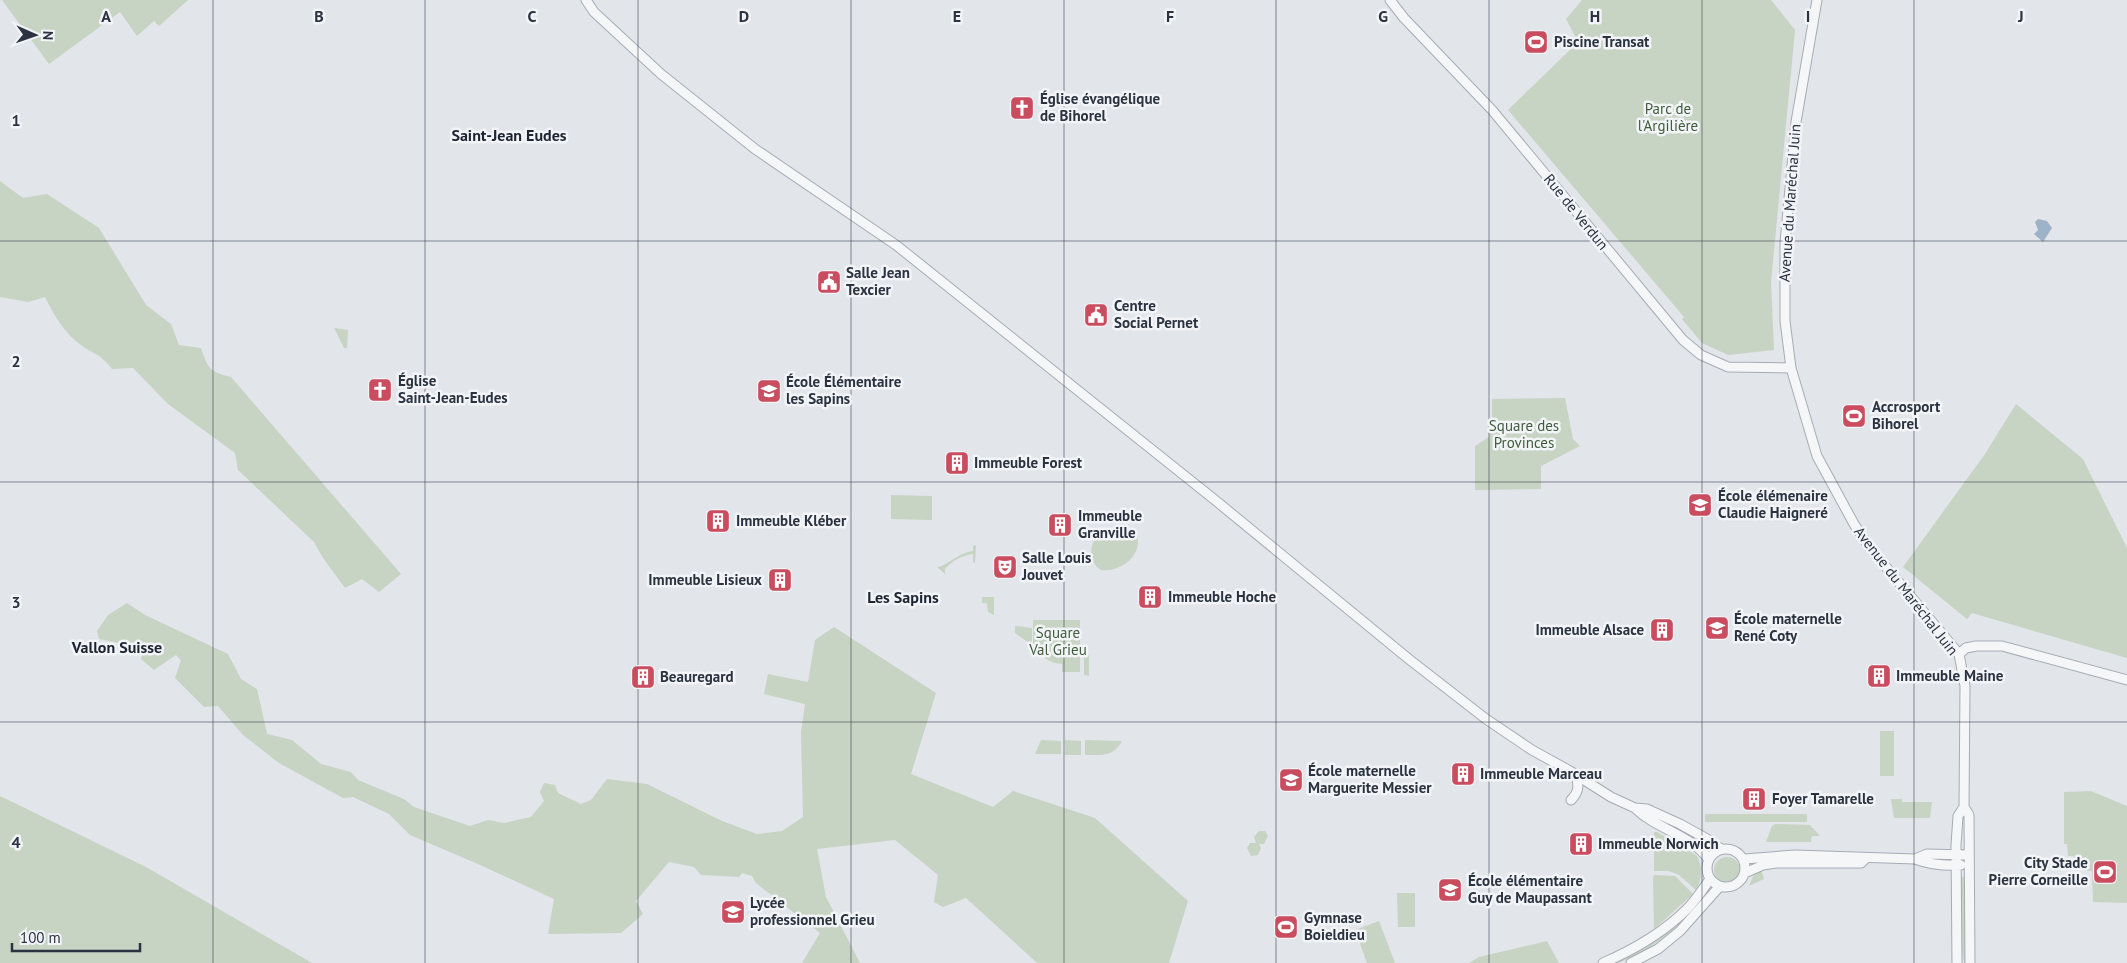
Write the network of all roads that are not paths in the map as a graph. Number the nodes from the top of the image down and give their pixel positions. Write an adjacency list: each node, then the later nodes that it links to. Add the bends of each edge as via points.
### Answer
1 (586, 0): 7 (street, via 594,12 661,74 755,149 896,245 1402,654 1532,750)
2 (1390, 0): 4 (street, Rue de Verdun, via 1492,110 1683,340 1701,355 1728,367)
3 (1817, 0): 4 (street, Avenue du Maréchal Juin, via 1796,122 1785,243 1785,321)
4 (1791, 368): 5 (street, Avenue du Maréchal Juin, via 1817,456 1849,516 1870,548)
5 (1959, 654): 6 (street, via 1976,646 2002,646); 9 (street, Avenue du Maréchal Juin, via 1965,686)
6 (2127, 680)
7 (1576, 775): 8 (street, via 1578,792); 10 (street)
8 (1571, 800)
9 (1964, 807): 12 (street, Avenue du Maréchal Juin, via 1958,816); 13 (street, Avenue du Maréchal Juin, via 1969,815)
10 (1635, 808): 11 (street, via 1647,809 1680,824); 17 (street, via 1695,846)
11 (1720, 849): 15 (street, via 1735,851); 17 (street)
12 (1956, 854): 13 (street); 16 (street, via 1927,854); 18 (street, Avenue du Maréchal Juin)
13 (1969, 855): 19 (street, Avenue du Maréchal Juin)
14 (1866, 858): 15 (street, via 1795,855); 16 (street); 20 (street, via 1861,863 1776,863)
15 (1744, 859): 20 (street)
16 (1915, 859): 18 (street)
17 (1709, 860): 21 (street, via 1707,871)
18 (1956, 865): 19 (street); 25 (street, Avenue du Maréchal Juin)
19 (1969, 865): 26 (street, Avenue du Maréchal Juin)
20 (1745, 873): 22 (street, via 1734,886)
21 (1710, 879): 22 (street); 23 (street, via 1686,909 1660,931 1626,953)
22 (1720, 886): 24 (street, via 1680,931 1658,949)
23 (1602, 963)
24 (1631, 963)
25 (1957, 963)
26 (1970, 963)

